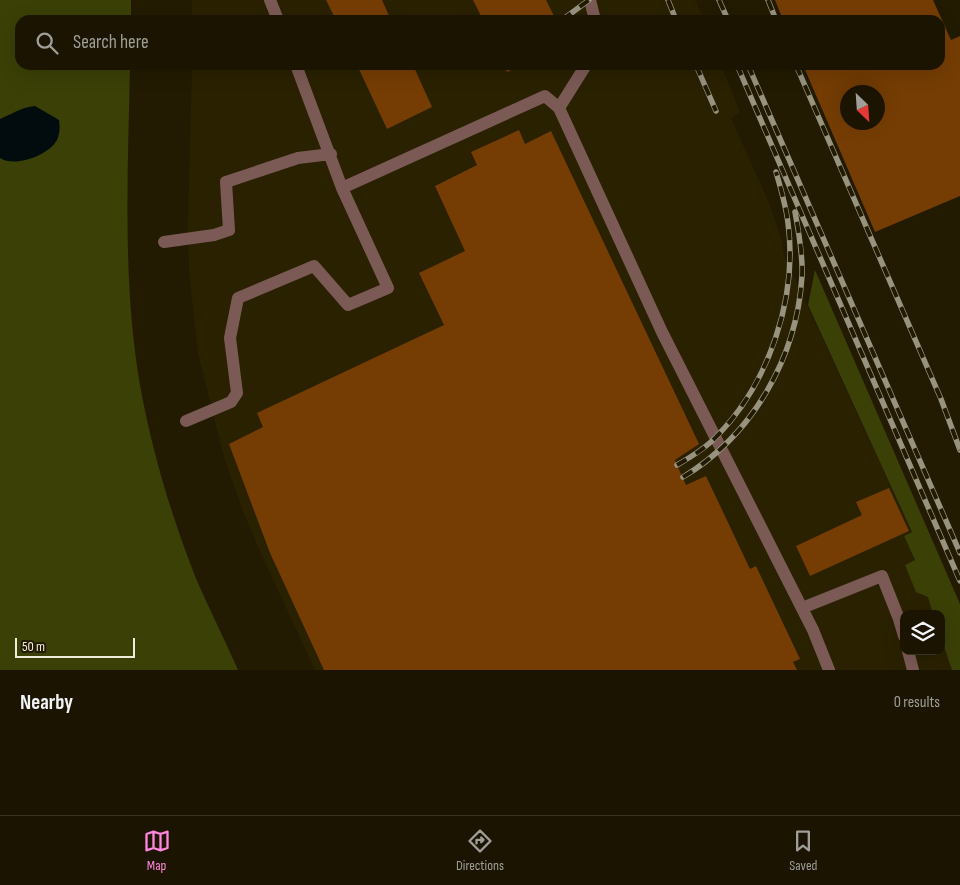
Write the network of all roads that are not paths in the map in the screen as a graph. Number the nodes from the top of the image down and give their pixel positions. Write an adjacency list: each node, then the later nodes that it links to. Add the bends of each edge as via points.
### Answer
1 (270, 0): 3 (lane)
2 (590, 0): 4 (lane)
3 (276, 15)
4 (593, 15)
5 (298, 70): 8 (lane)
6 (583, 70): 7 (lane)
7 (559, 108): 9 (lane, via 545,96); 12 (lane, via 662,332)
8 (331, 154): 9 (lane); 10 (lane, via 298,158 226,182 229,230)
9 (342, 188): 11 (lane, via 388,288 348,305 314,266 238,298 230,338 237,392 231,402)
10 (164, 242)
11 (186, 421)
12 (802, 608): 13 (lane, via 882,576); 15 (lane)
13 (900, 622)
14 (909, 655): 16 (lane)
15 (829, 670)
16 (913, 670)

